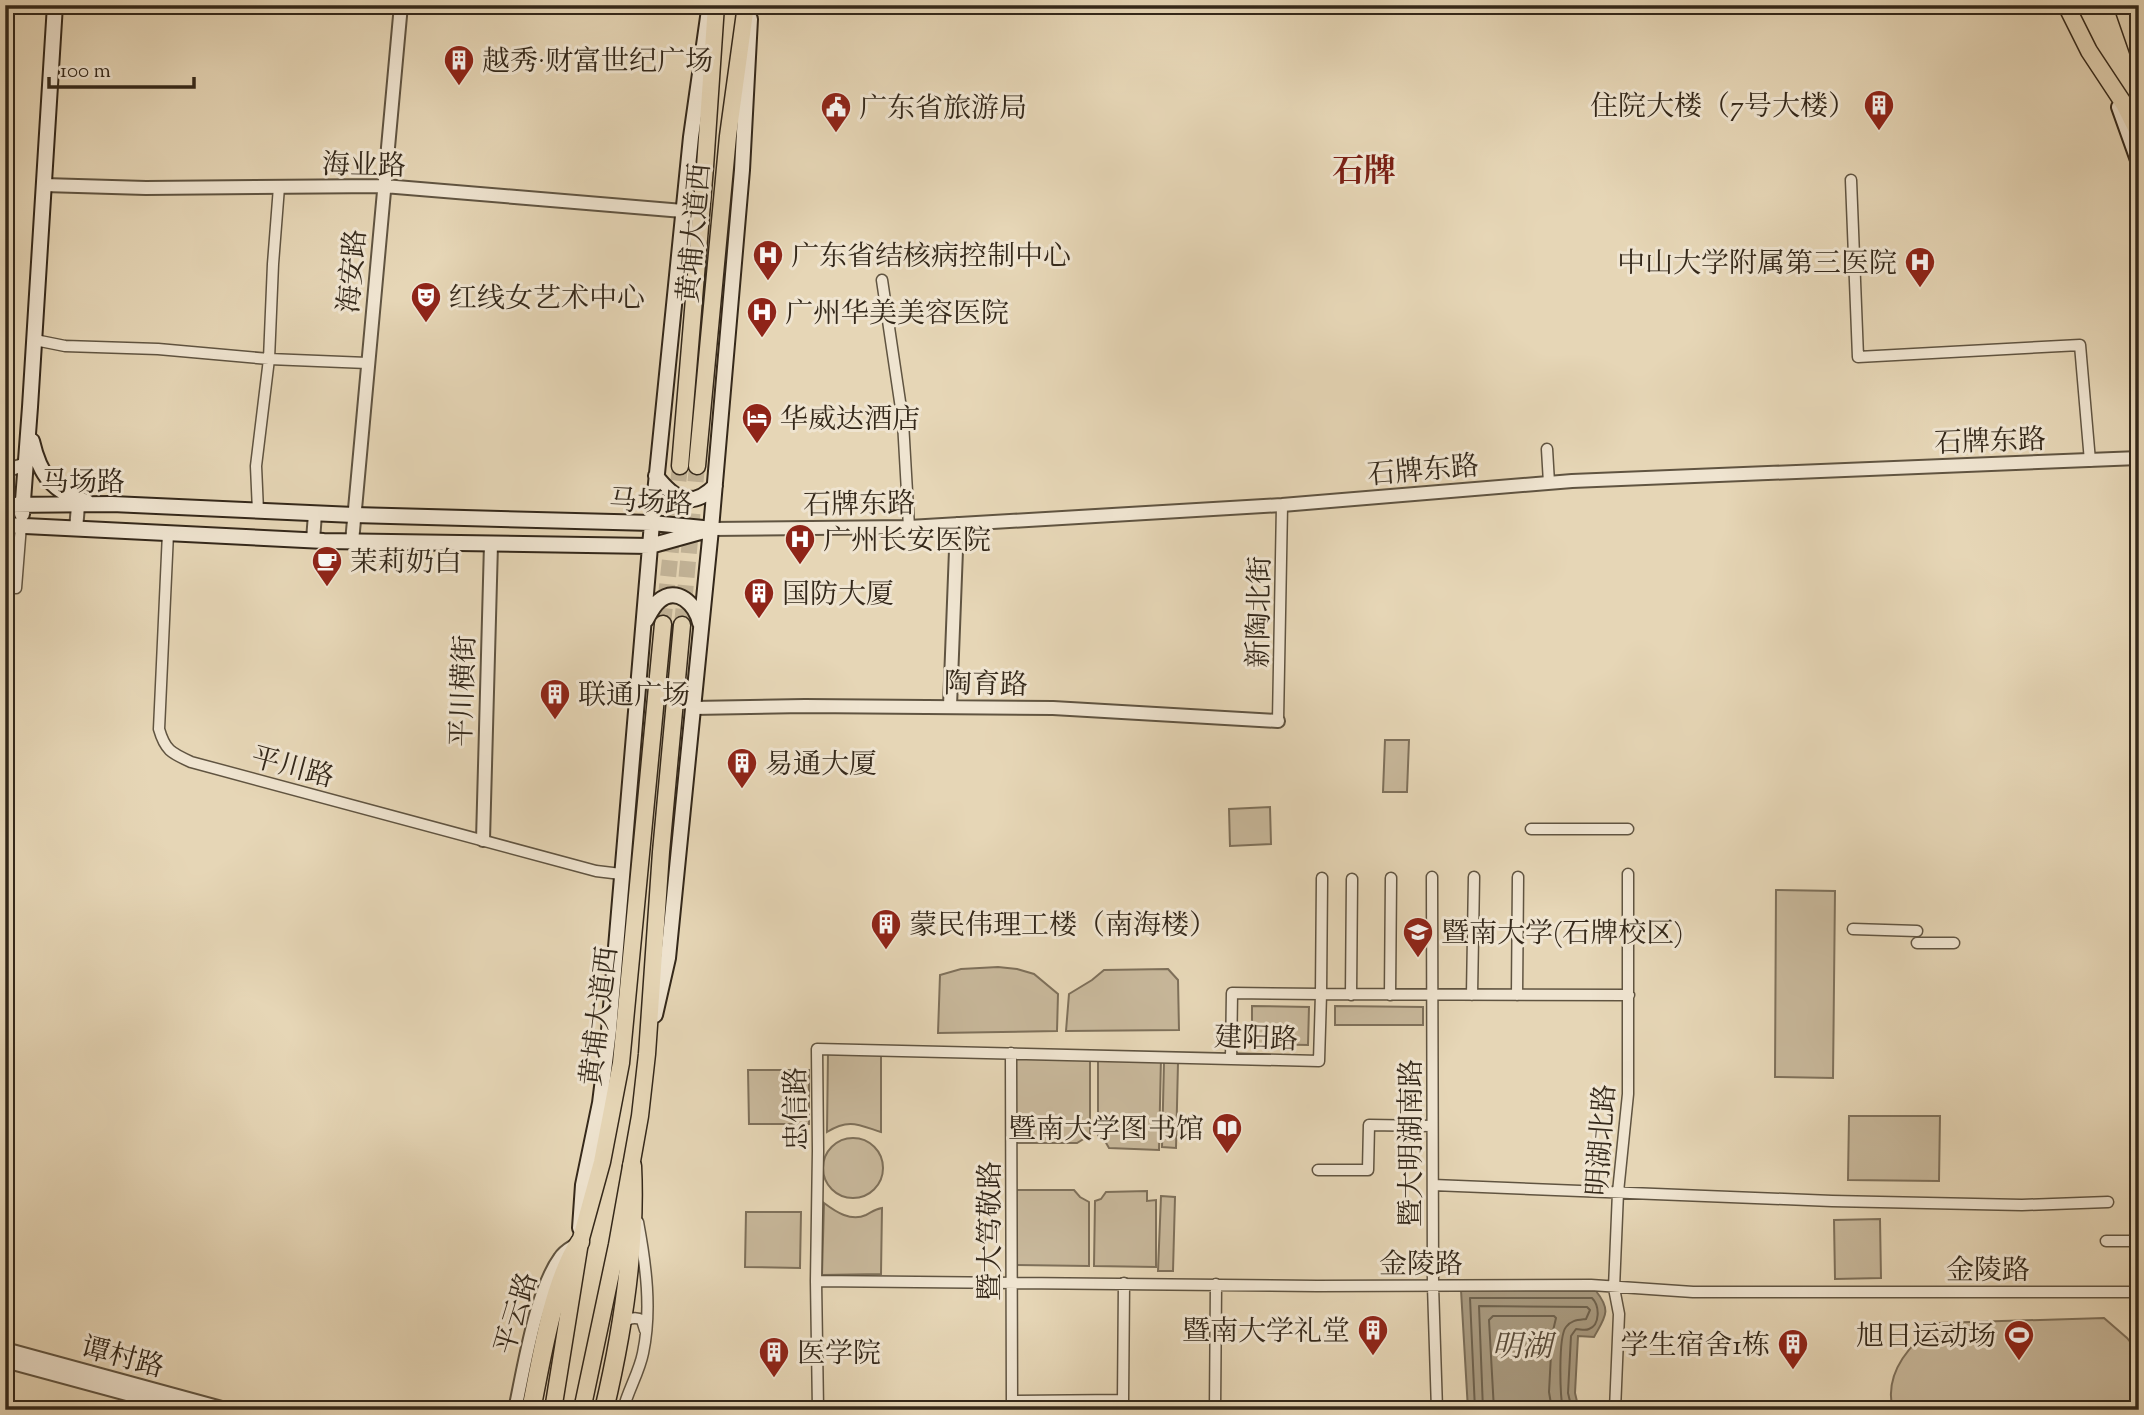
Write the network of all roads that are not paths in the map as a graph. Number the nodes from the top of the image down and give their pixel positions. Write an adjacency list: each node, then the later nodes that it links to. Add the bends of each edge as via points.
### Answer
1 (55, 5): 13 (main road)
2 (401, 5): 14 (street, 海安路)
3 (710, 5): 16 (main road)
4 (716, 5): 26 (main road, 黄埔大道西)
5 (748, 5): 27 (main road, 黄埔大道西, via 728,136); 31 (main road, via 742,170)
6 (2066, 5): 9 (main road)
7 (2122, 5): 8 (main road)
8 (2139, 54)
9 (2112, 86): 10 (main road); 11 (main road)
10 (2139, 134)
11 (2139, 163)
12 (1851, 180): 24 (street, via 1858,358 2080,345)
13 (44, 185): 15 (street, 海业路); 18 (main road)
14 (384, 186): 15 (street, 海业路); 16 (street, 海业路); 20 (street, 海安路)
15 (279, 187): 19 (street)
16 (682, 211): 29 (main road)
17 (882, 280): 44 (street, via 903,422)
18 (35, 340): 19 (street, via 65,346); 21 (main road)
19 (269, 359): 20 (street); 37 (street, via 256,466)
20 (367, 363): 39 (street, 海安路)
21 (29, 428): 25 (main road); 33 (main road, via 39,467 49,481 64,494)
22 (1547, 449): 30 (street)
23 (2139, 458): 24 (street, 石牌东路)
24 (2090, 461): 30 (street, 石牌东路)
25 (26, 464): 28 (street); 35 (main road)
26 (680, 466)
27 (697, 466)
28 (5, 468)
29 (656, 476): 31 (main road, via 681,498 700,498); 40 (main road)
30 (1549, 483): 34 (street, 石牌东路)
31 (715, 486): 46 (main road)
32 (5, 505): 35 (main road, 马场路)
33 (99, 505): 36 (main road, 马场路); 37 (main road, 马场路)
34 (1282, 505): 41 (street, 石牌东路); 59 (street, 新陶北街)
35 (22, 506): 36 (main road, 马场路); 43 (main road)
36 (78, 506): 45 (street)
37 (258, 511): 38 (main road, 马场路)
38 (315, 514): 39 (main road, 马场路); 48 (street)
39 (354, 515): 40 (main road, 马场路); 49 (street, 海安路)
40 (652, 523): 46 (main road, 马场路); 51 (main road)
41 (957, 524): 44 (street, 石牌东路); 57 (street)
42 (5, 525): 43 (main road, 马场路)
43 (21, 525): 45 (main road, 马场路); 52 (street)
44 (909, 527): 46 (street, 石牌东路)
45 (76, 529): 47 (main road, 马场路)
46 (711, 529): 51 (main road, 马场路); 56 (main road)
47 (168, 533): 48 (main road, 马场路); 62 (street, 平川路, via 159,729 164,745 174,755)
48 (313, 540): 49 (main road, 马场路)
49 (352, 542): 50 (main road, 马场路)
50 (491, 544): 51 (main road, 马场路); 62 (street, 平川横街)
51 (650, 546): 55 (main road)
52 (16, 588)
53 (663, 624): 93 (main road, 黄埔大道西, via 621,1063 602,1162)
54 (682, 625): 82 (main road, 黄埔大道西)
55 (643, 627): 56 (main road, via 658,601 676,596 693,604); 63 (main road)
56 (701, 628): 58 (main road)
57 (950, 706): 58 (street, 陶育路); 59 (street, 陶育路)
58 (694, 708): 82 (main road, via 667,958)
59 (1278, 721)
60 (1628, 829): 61 (street)
61 (1531, 830)
62 (483, 840): 63 (street, 平川路)
63 (621, 874): 93 (main road, via 606,1057 582,1198)
64 (1628, 874): 79 (street, 明湖北路)
65 (1432, 877): 74 (street, 暨大明湖南路)
66 (1474, 877): 77 (street)
67 (1518, 877): 78 (street)
68 (1322, 878): 73 (street)
69 (1391, 878): 76 (street)
70 (1352, 879): 75 (street)
71 (1853, 929): 72 (street)
72 (1954, 943)
73 (1321, 994): 75 (street, 建阳路); 83 (street, via 1232,993); 83 (street, 建阳路, via 1319,1061)
74 (1433, 994): 76 (street, 建阳路); 77 (street, 建阳路); 84 (street, 暨大明湖南路)
75 (1351, 995): 76 (street, 建阳路)
76 (1390, 995)
77 (1472, 995): 78 (street, 建阳路)
78 (1517, 995): 79 (street, 建阳路)
79 (1629, 995): 88 (street, 明湖北路, via 1628,1094)
80 (817, 1049): 81 (street, 建阳路); 94 (street, 忠信路)
81 (1011, 1053): 83 (street, 建阳路); 95 (street, 暨大笃敬路)
82 (647, 1054): 85 (main road, 黄埔大道西)
83 (1231, 1059)
84 (1432, 1126): 86 (street, via 1369,1125 1368,1170); 87 (street, 暨大明湖南路)
85 (632, 1166): 89 (highway); 111 (main road, 黄埔大道西)
86 (1318, 1170)
87 (1433, 1185): 88 (street); 98 (street, 暨大明湖南路)
88 (1618, 1192): 90 (street, via 1846,1202); 99 (street, 明湖北路)
89 (634, 1201): 101 (highway); 102 (street, via 645,1258)
90 (2108, 1202)
91 (2106, 1241): 92 (street)
92 (2139, 1241)
93 (580, 1242): 108 (street, 平云路, via 563,1254 547,1285); 109 (highway, via 554,1308); 110 (main road, 黄埔大道西)
94 (816, 1281): 95 (street, 金陵路); 114 (street)
95 (1012, 1282): 96 (street, 金陵路); 105 (street, 暨大笃敬路)
96 (1124, 1283): 97 (street, 金陵路); 105 (street, via 1123,1401)
97 (1216, 1284): 98 (street, 金陵路); 115 (street)
98 (1433, 1286): 99 (street, 金陵路); 116 (street, 暨大明湖南路)
99 (1614, 1288): 100 (street, 金陵路); 117 (street, 明湖北路, via 1619,1314)
100 (2139, 1292)
101 (621, 1324): 102 (street, via 639,1318); 112 (highway)
102 (645, 1331): 113 (street, via 643,1353)
103 (5, 1349): 107 (street, 谭村路)
104 (5, 1361): 106 (street, 谭村路)
105 (1012, 1405)
106 (186, 1410)
107 (229, 1410)
108 (514, 1410)
109 (531, 1410)
110 (553, 1410)
111 (582, 1410)
112 (604, 1410)
113 (623, 1410)
114 (818, 1410)
115 (1215, 1410)
116 (1437, 1410)
117 (1615, 1410)

